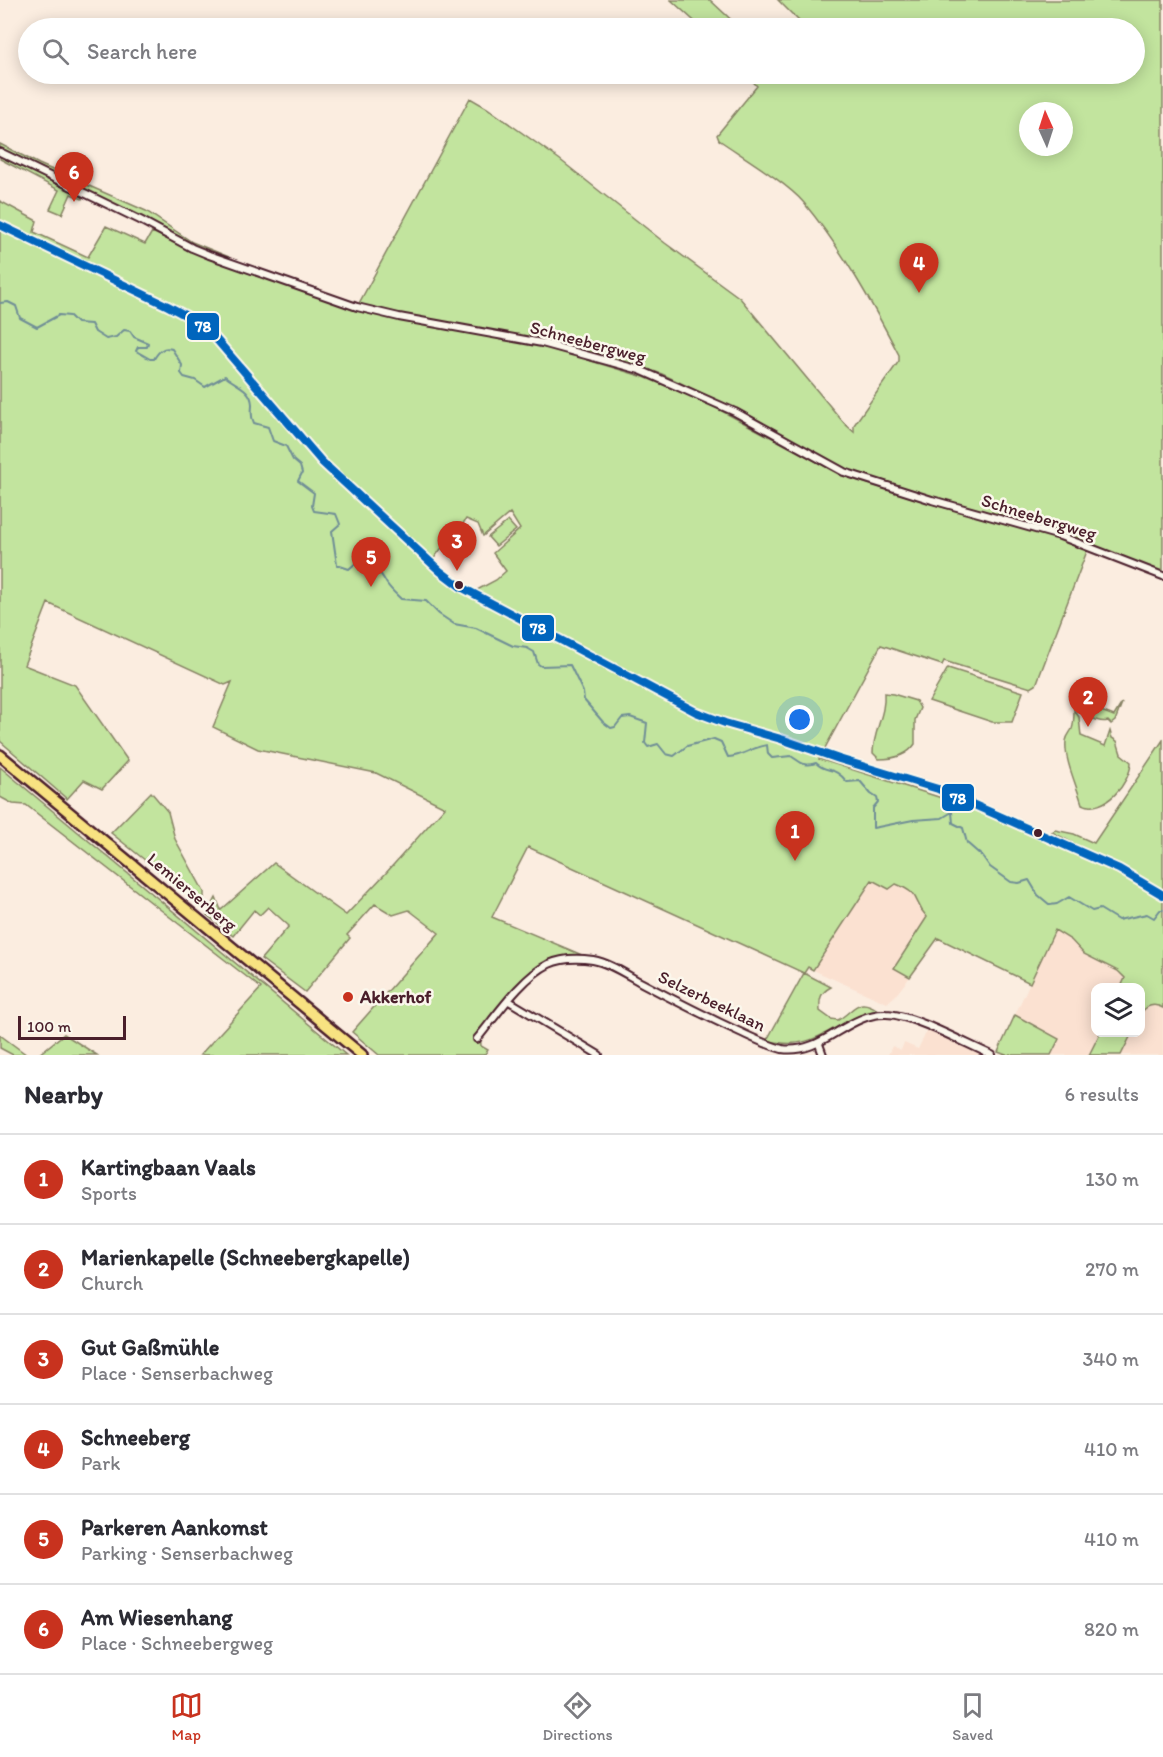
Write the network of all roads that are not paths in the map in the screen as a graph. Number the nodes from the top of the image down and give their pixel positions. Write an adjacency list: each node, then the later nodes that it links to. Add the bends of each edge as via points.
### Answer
1 (0, 153): 3 (street, Schneebergweg, via 209,255 357,307 542,343 640,370 735,412 844,472 1060,536)
2 (0, 225): 5 (street, via 196,321 210,332 322,462 440,571 469,591 696,712 938,789 1119,869)
3 (1163, 576)
4 (0, 755): 9 (main road, Lemierserberg)
5 (1163, 895)
6 (509, 1001): 7 (street, Selzerbeeklaan); 8 (street, Selzerbeeklaan, via 526,980 547,965 593,960 766,1044 789,1050); 10 (street)
7 (477, 1039)
8 (819, 1044): 11 (street); 12 (street, Selzerbeeklaan, via 856,1020 887,1014 926,1026)
9 (362, 1055)
10 (599, 1055)
11 (823, 1055)
12 (992, 1055)

